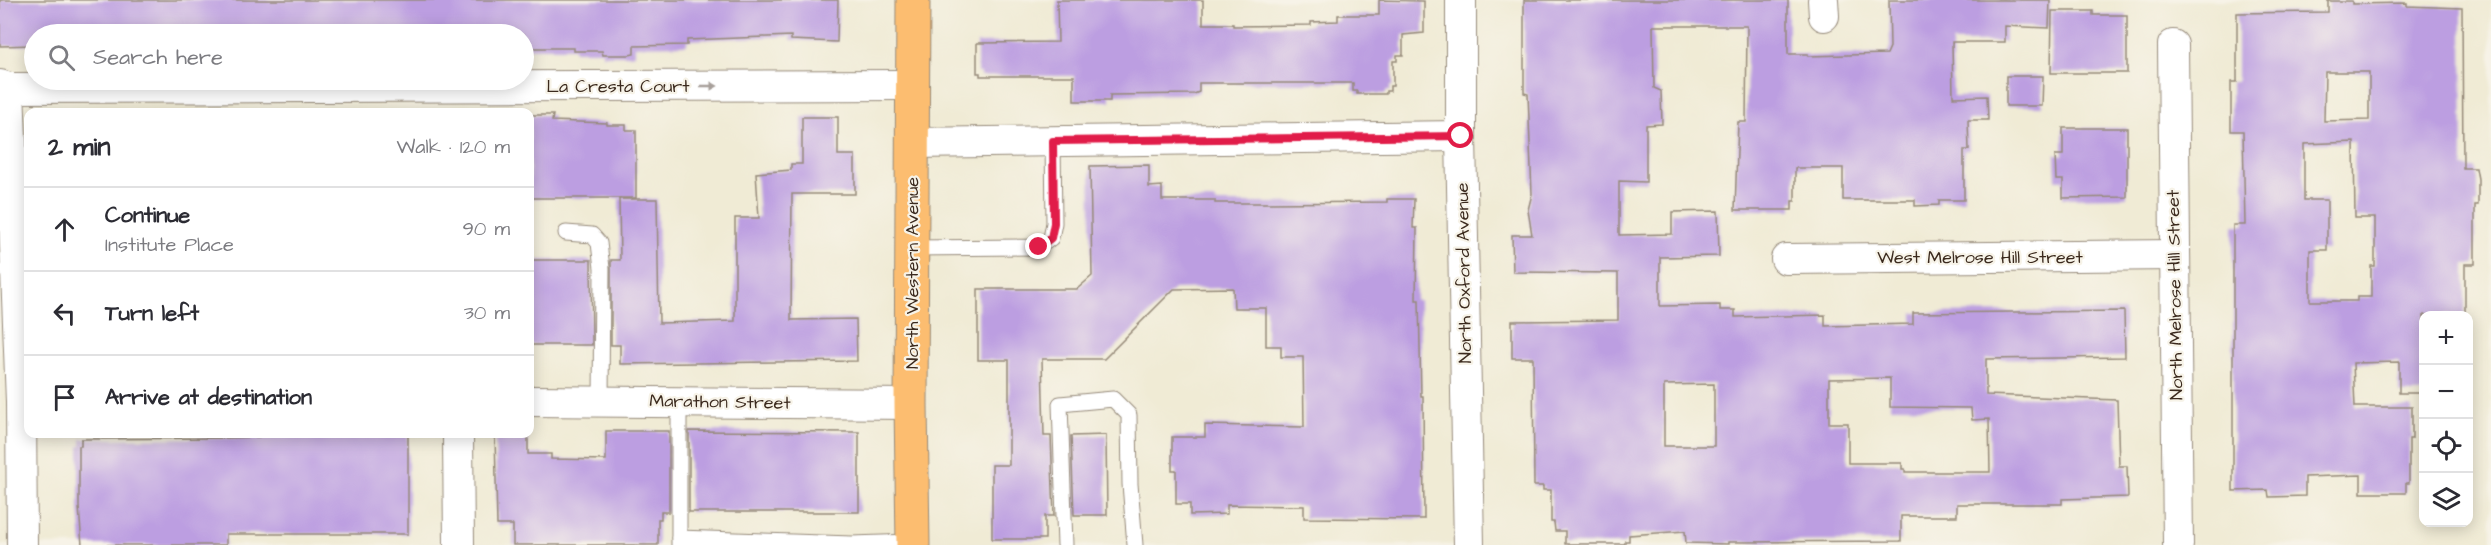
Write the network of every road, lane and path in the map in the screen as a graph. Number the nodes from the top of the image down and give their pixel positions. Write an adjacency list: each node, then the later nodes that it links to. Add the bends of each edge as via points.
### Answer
1 (913, 0): 5 (main road, North Western Avenue)
2 (1461, 0): 8 (street, North Oxford Avenue)
3 (2173, 45): 13 (street, North Melrose Hill Street)
4 (534, 85): 5 (street, La Cresta Court, one-way to 5)
5 (912, 85): 10 (main road, North Western Avenue)
6 (5, 86): 7 (street, La Cresta Court, one-way to 7); 18 (street)
7 (24, 86)
8 (1461, 136): 9 (street); 27 (street, North Oxford Avenue)
9 (1053, 141): 10 (street); 12 (lane, via 1051,238 1039,247)
10 (912, 143): 12 (main road, North Western Avenue)
11 (566, 232): 16 (lane, via 592,234 599,243)
12 (912, 248): 19 (main road, North Western Avenue)
13 (2175, 255): 14 (street, West Melrose Hill Street); 28 (street, North Melrose Hill Street)
14 (1786, 259)
15 (534, 401): 16 (street, Marathon Street)
16 (601, 401): 17 (street, Marathon Street)
17 (679, 401): 19 (street, Marathon Street); 21 (lane)
18 (16, 402): 23 (street)
19 (911, 404): 22 (main road, North Western Avenue)
20 (458, 438): 24 (street)
21 (679, 542): 22 (lane)
22 (913, 544)
23 (22, 545)
24 (459, 545)
25 (1065, 545): 26 (lane, via 1060,404 1113,399 1128,415)
26 (1136, 545)
27 (1469, 545)
28 (2178, 545)

